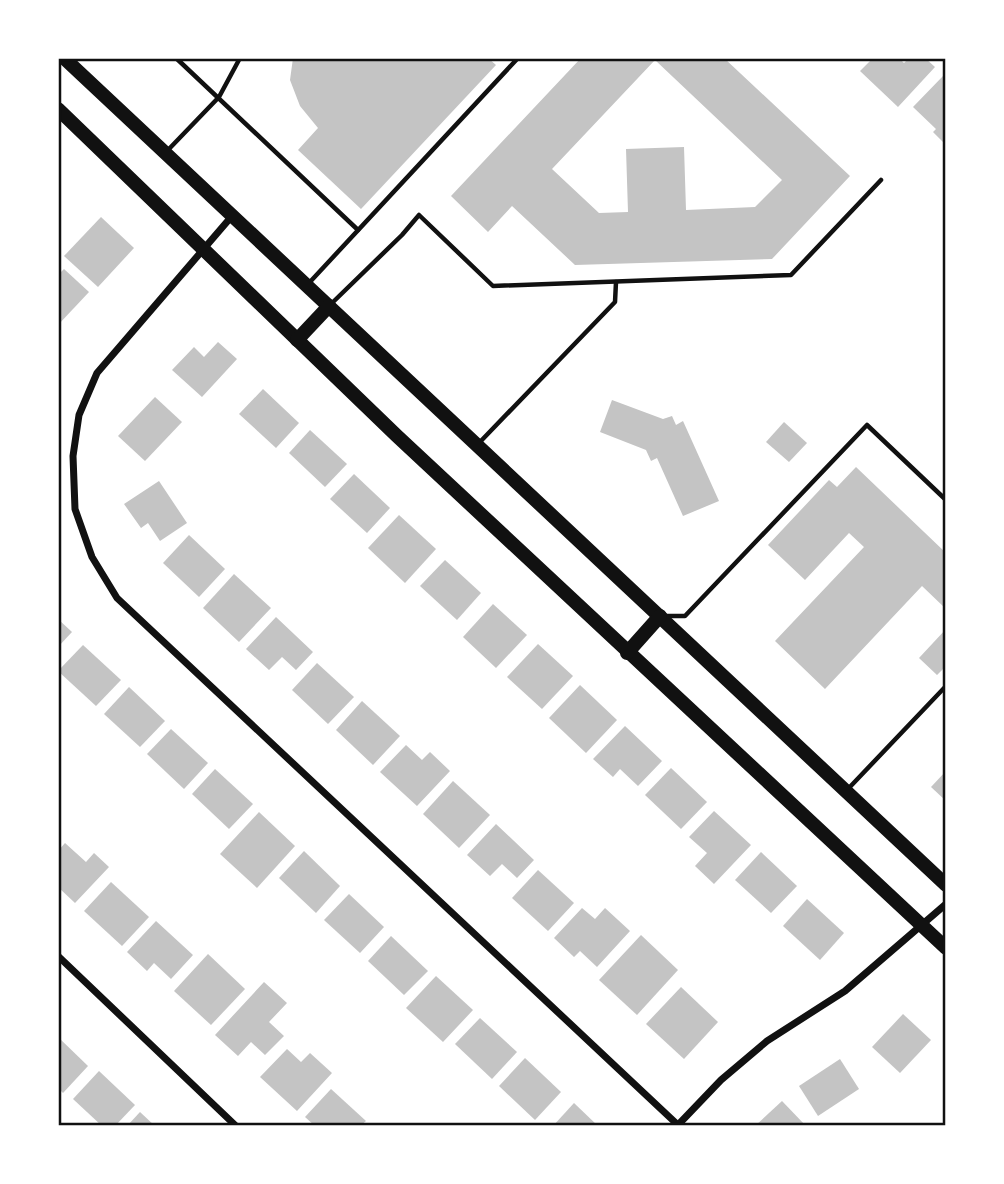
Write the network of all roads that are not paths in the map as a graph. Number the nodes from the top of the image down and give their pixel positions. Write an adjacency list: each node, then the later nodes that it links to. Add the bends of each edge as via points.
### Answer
1 (64, 58): 7 (main road)
2 (176, 58): 5 (lane)
3 (240, 58): 5 (lane)
4 (518, 58): 10 (lane)
5 (219, 97): 7 (lane); 10 (lane)
6 (58, 110): 11 (main road)
7 (166, 153): 9 (main road)
8 (881, 180): 12 (lane, via 791,275)
9 (233, 215): 11 (street); 13 (main road)
10 (358, 230): 13 (lane)
11 (202, 249): 15 (main road); 28 (street, via 97,373 79,415 73,456 75,509 92,557 117,598)
12 (616, 282): 14 (lane, via 493,286 419,215); 16 (lane, via 615,302)
13 (307, 285): 14 (main road)
14 (329, 306): 15 (main road); 16 (main road)
15 (297, 340): 19 (main road)
16 (477, 445): 18 (main road)
17 (946, 500): 18 (lane, via 867,425 685,616)
18 (660, 616): 19 (main road); 21 (main road)
19 (627, 653): 24 (main road)
20 (946, 686): 21 (lane)
21 (846, 791): 22 (main road)
22 (946, 885)
23 (946, 904): 24 (street)
24 (923, 926): 25 (main road); 28 (street, via 845,991 766,1041)
25 (946, 948)
26 (58, 956): 27 (street)
27 (236, 1126)
28 (678, 1126)

